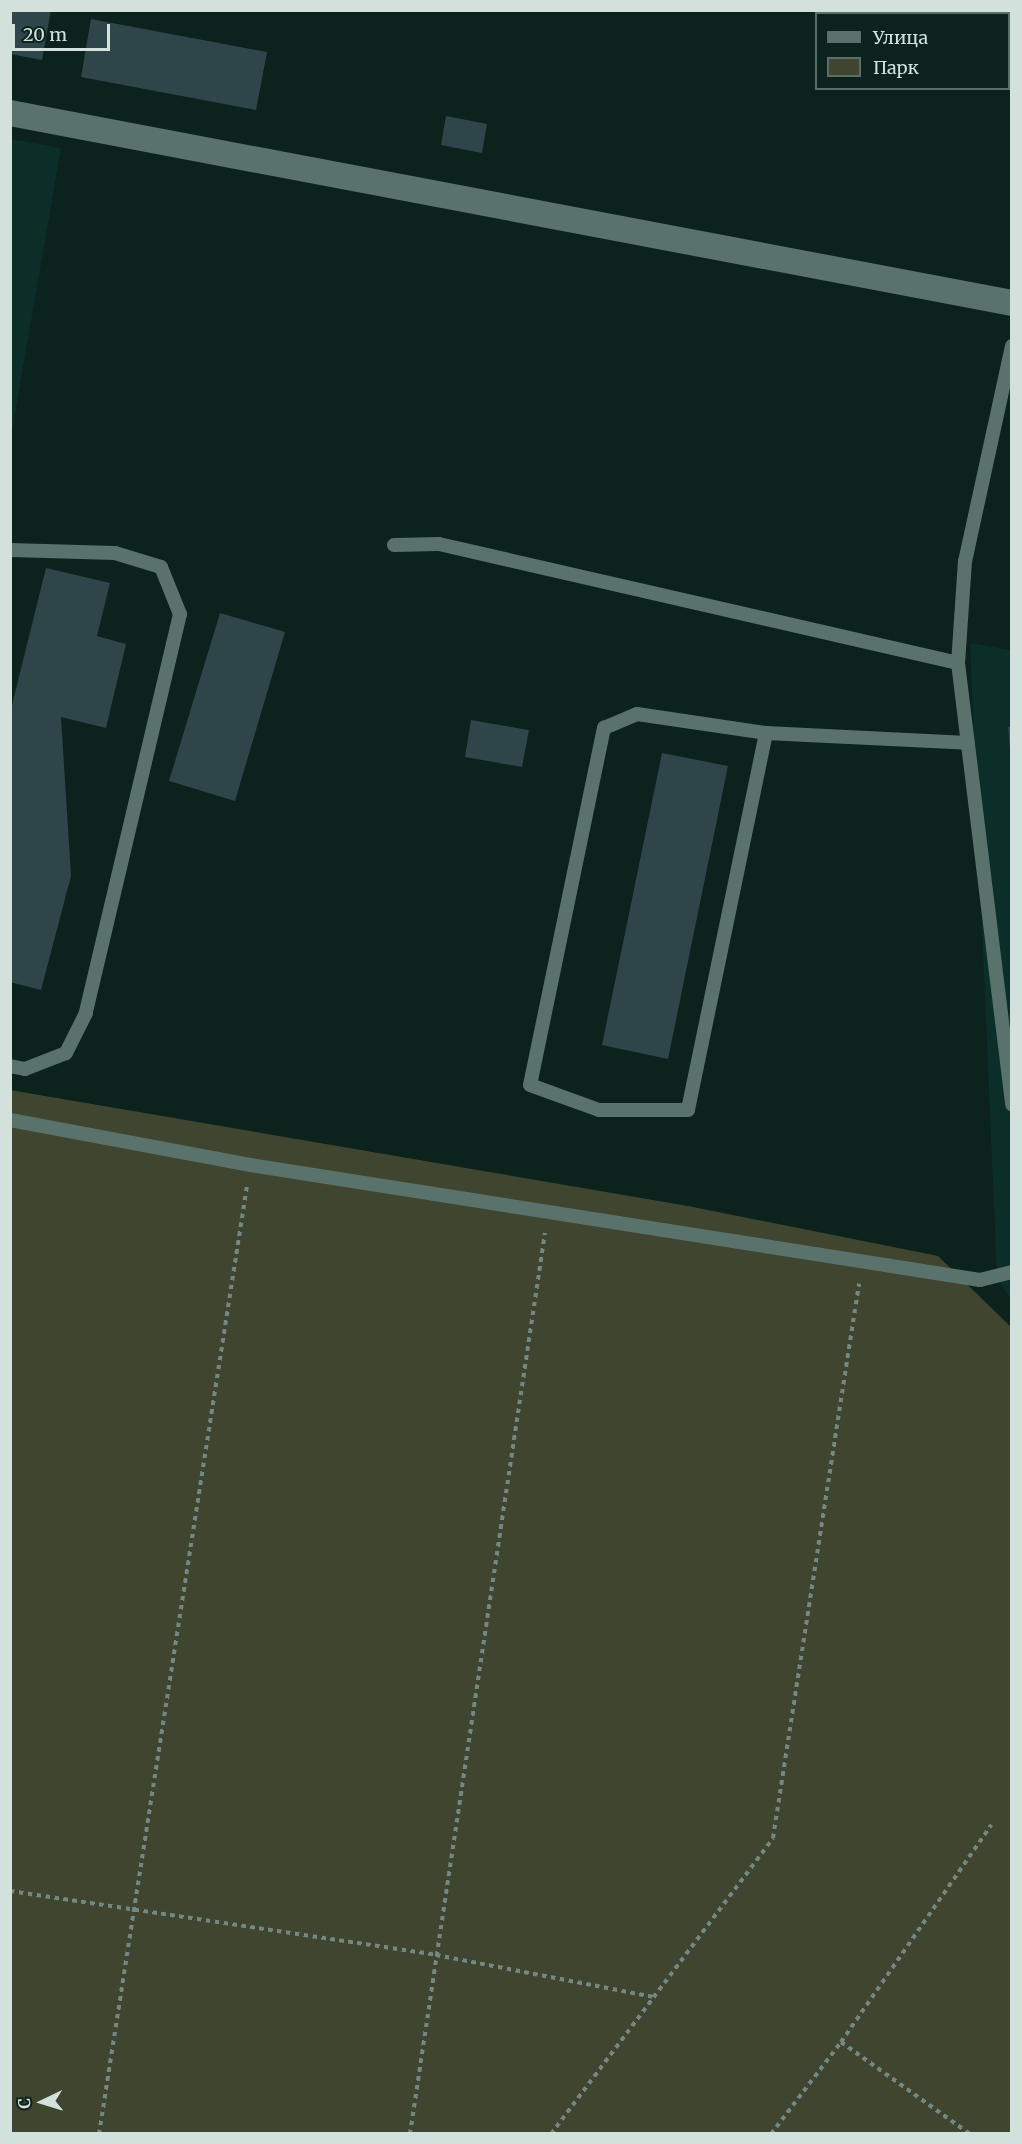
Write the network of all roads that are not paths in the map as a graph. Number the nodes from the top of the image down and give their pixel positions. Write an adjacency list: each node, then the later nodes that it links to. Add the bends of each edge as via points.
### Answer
1 (10, 113): 2 (street)
2 (1011, 303)
3 (1011, 346): 6 (lane, via 965,561)
4 (394, 544): 6 (lane, via 439,544)
5 (10, 550): 9 (lane, via 115,553 161,567 180,614 86,1013 66,1053 25,1070)
6 (958, 663): 8 (lane)
7 (766, 733): 7 (lane, via 637,714 604,728 530,1085 599,1110 688,1110); 8 (lane)
8 (968, 743): 10 (lane)
9 (10, 1066)
10 (1011, 1105)
11 (10, 1120): 12 (lane, via 250,1165 980,1280)
12 (1011, 1272)

